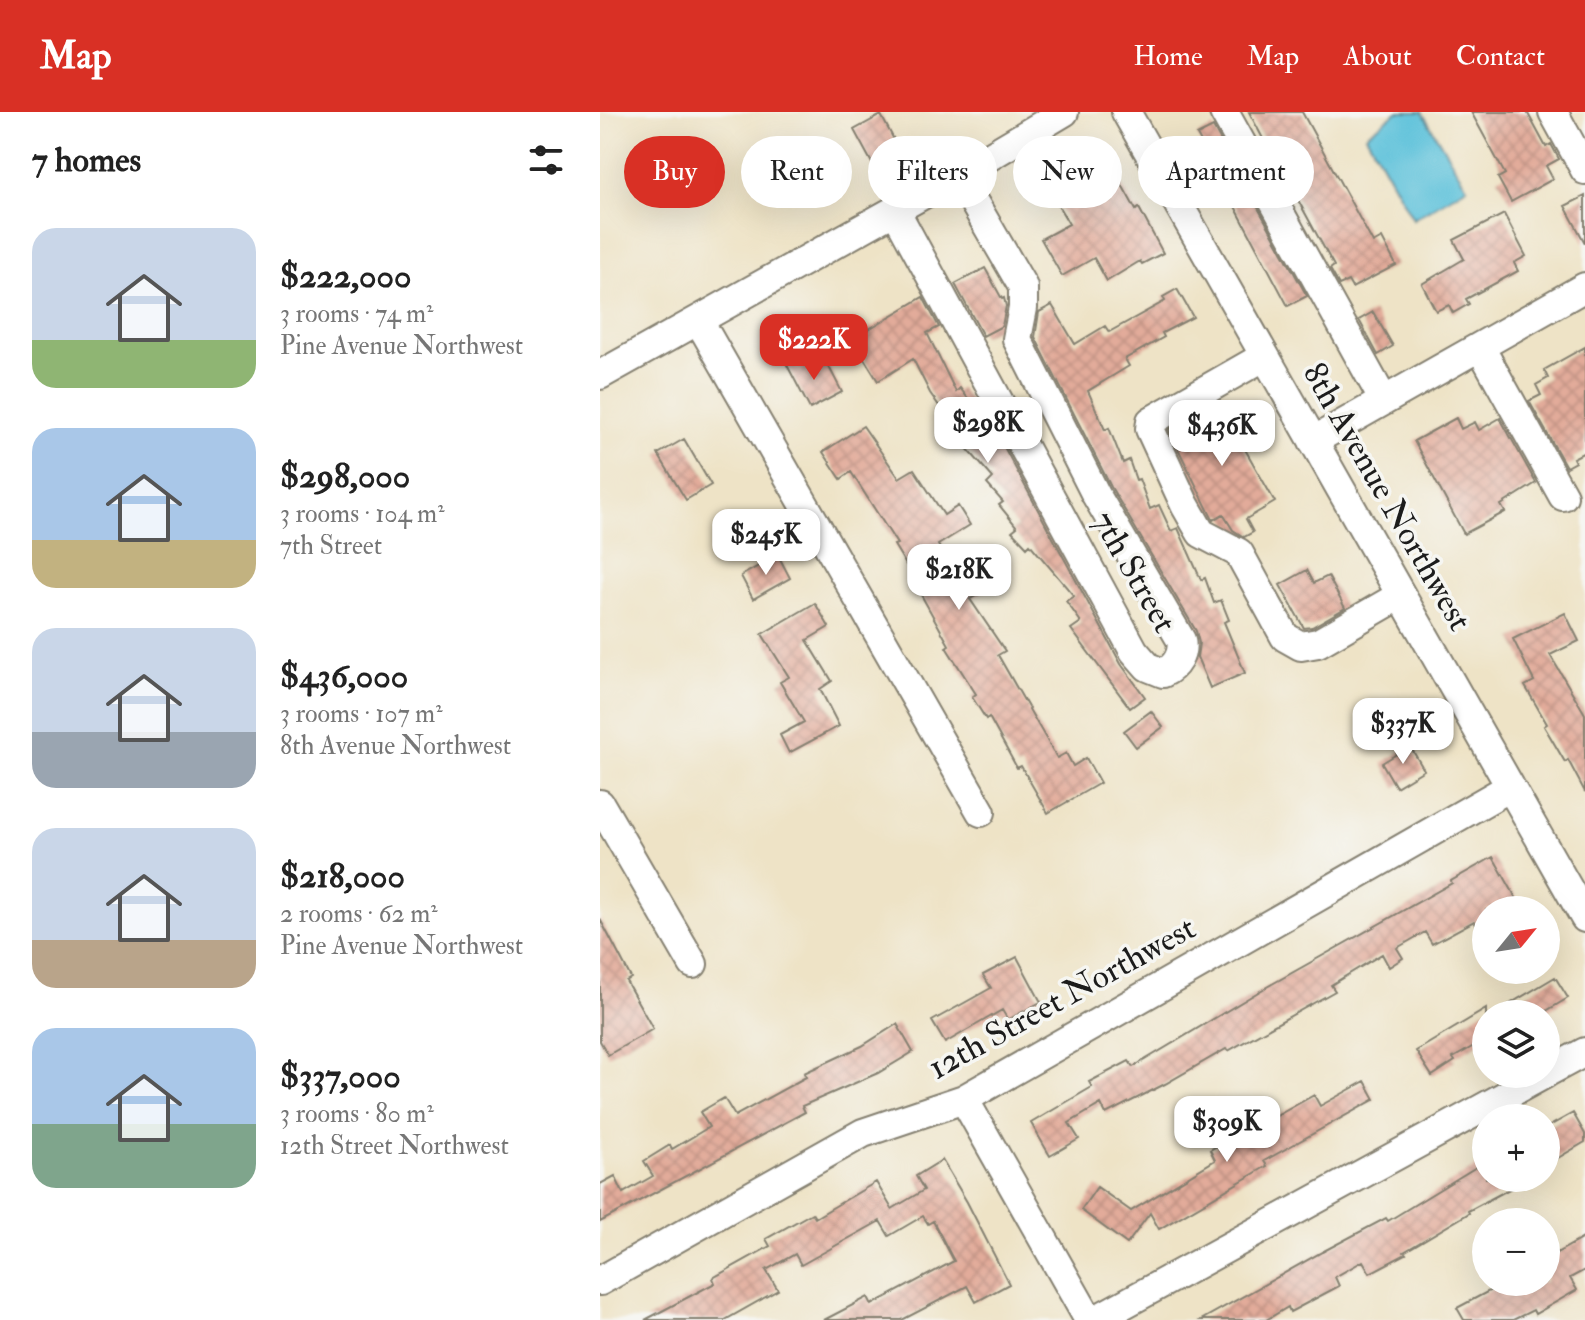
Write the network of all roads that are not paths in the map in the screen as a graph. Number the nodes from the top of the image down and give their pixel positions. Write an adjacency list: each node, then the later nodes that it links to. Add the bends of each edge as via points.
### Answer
1 (1064, 112): 5 (street)
2 (1126, 112): 13 (street, 8th Avenue Northwest)
3 (1224, 112): 15 (street)
4 (1553, 112): 6 (street)
5 (997, 152)
6 (1585, 170)
7 (899, 208): 9 (street)
8 (977, 208): 9 (street, 7th Street, via 1023,287 1017,339 1096,495 1181,640 1183,650 1172,669 1163,673 1148,667 1134,651)
9 (895, 210): 11 (street)
10 (1585, 287): 12 (street)
11 (699, 321): 14 (street); 21 (street)
12 (1480, 347): 15 (street); 17 (street)
13 (1265, 356): 16 (street, 8th Avenue Northwest); 18 (street, via 1151,421 1185,505 1201,533 1239,553 1285,637 1301,646 1318,643)
14 (600, 375)
15 (1384, 401): 16 (street)
16 (1313, 441): 18 (street, 8th Avenue Northwest)
17 (1563, 496)
18 (1401, 595): 19 (street, 8th Avenue Northwest)
19 (1510, 787): 22 (street, 8th Avenue Northwest); 27 (street, 12th Street Northwest)
20 (600, 804): 23 (street)
21 (981, 812)
22 (1585, 918)
23 (693, 964)
24 (1585, 1052): 25 (street)
25 (1560, 1066)
26 (1519, 1088): 30 (street)
27 (964, 1099): 28 (street, 12th Street Northwest, via 863,1133); 29 (street)
28 (600, 1281)
29 (1089, 1320)
30 (1095, 1320)

